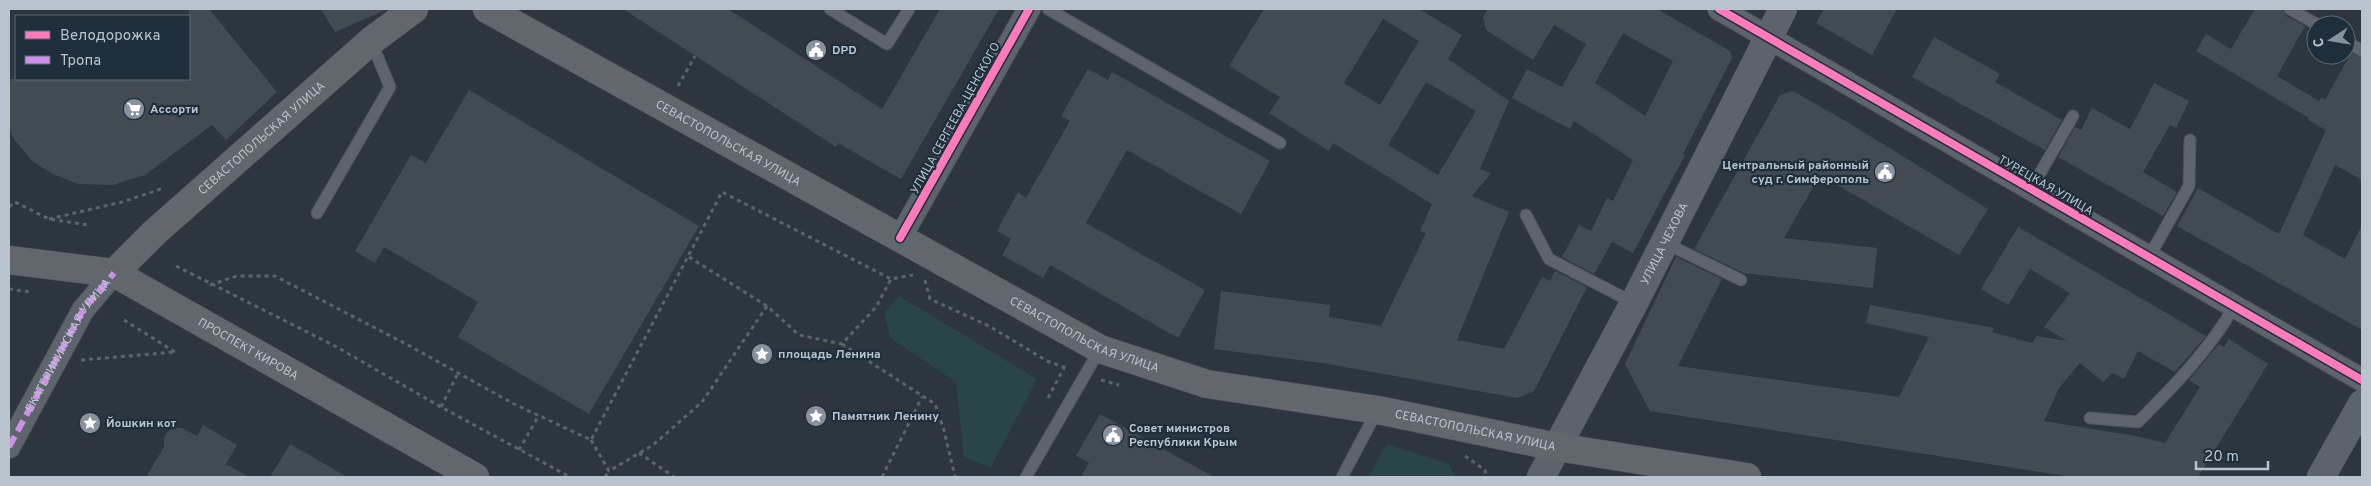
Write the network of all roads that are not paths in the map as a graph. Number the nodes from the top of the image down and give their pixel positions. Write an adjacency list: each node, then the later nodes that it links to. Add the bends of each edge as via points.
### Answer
1 (414, 9): 12 (main road, СЕВАСТОПОЛЬСКАЯ УЛИЦА)
2 (487, 9): 19 (main road, СЕВАСТОПОЛЬСКАЯ УЛИЦА)
3 (830, 9): 4 (lane, via 886,44)
4 (909, 9)
5 (1029, 9): 19 (street, УЛИЦА СЕРГЕЕВА-ЦЕНСКОГО)
6 (1048, 9): 15 (lane)
7 (1719, 9): 11 (street, ТУРЕЦКАЯ УЛИЦА)
8 (1783, 9): 11 (main road, УЛИЦА ЧЕХОВА)
9 (2290, 9): 10 (lane)
10 (2306, 18)
11 (1768, 36): 16 (street, ТУРЕЦКАЯ УЛИЦА); 20 (main road, УЛИЦА ЧЕХОВА)
12 (371, 41): 17 (lane, via 390,87); 23 (main road, СЕВАСТОПОЛЬСКАЯ УЛИЦА, via 154,233)
13 (2073, 116): 16 (lane)
14 (2190, 140): 21 (lane, via 2188,186)
15 (1280, 143)
16 (2031, 189): 21 (street, ТУРЕЦКАЯ УЛИЦА)
17 (317, 213)
18 (1526, 215): 25 (lane, via 1549,259)
19 (900, 238): 27 (main road, СЕВАСТОПОЛЬСКАЯ УЛИЦА)
20 (1664, 243): 24 (lane); 25 (main road, УЛИЦА ЧЕХОВА)
21 (2149, 257): 26 (street, ТУРЕЦКАЯ УЛИЦА)
22 (9, 260): 23 (main road, ПРОСПЕКТ КИРОВА)
23 (114, 273): 32 (street, ЕКАТЕРИНИНСКАЯ УЛИЦА, via 83,310); 34 (main road, ПРОСПЕКТ КИРОВА)
24 (1741, 280)
25 (1634, 303): 33 (main road, УЛИЦА ЧЕХОВА)
26 (2234, 307): 28 (street, ТУРЕЦКАЯ УЛИЦА); 31 (lane, via 2226,322 2176,385 2138,422)
27 (1100, 349): 30 (main road, СЕВАСТОПОЛЬСКАЯ УЛИЦА, via 1207,384); 35 (lane)
28 (2362, 380)
29 (2362, 404): 39 (main road)
30 (1378, 410): 33 (main road, СЕВАСТОПОЛЬСКАЯ УЛИЦА); 36 (lane)
31 (2090, 418)
32 (9, 447)
33 (1557, 447): 37 (main road, УЛИЦА ЧЕХОВА); 38 (main road, СЕВАСТОПОЛЬСКАЯ УЛИЦА)
34 (470, 476)
35 (1026, 477)
36 (1342, 477)
37 (1542, 477)
38 (1748, 477)
39 (2321, 477)

